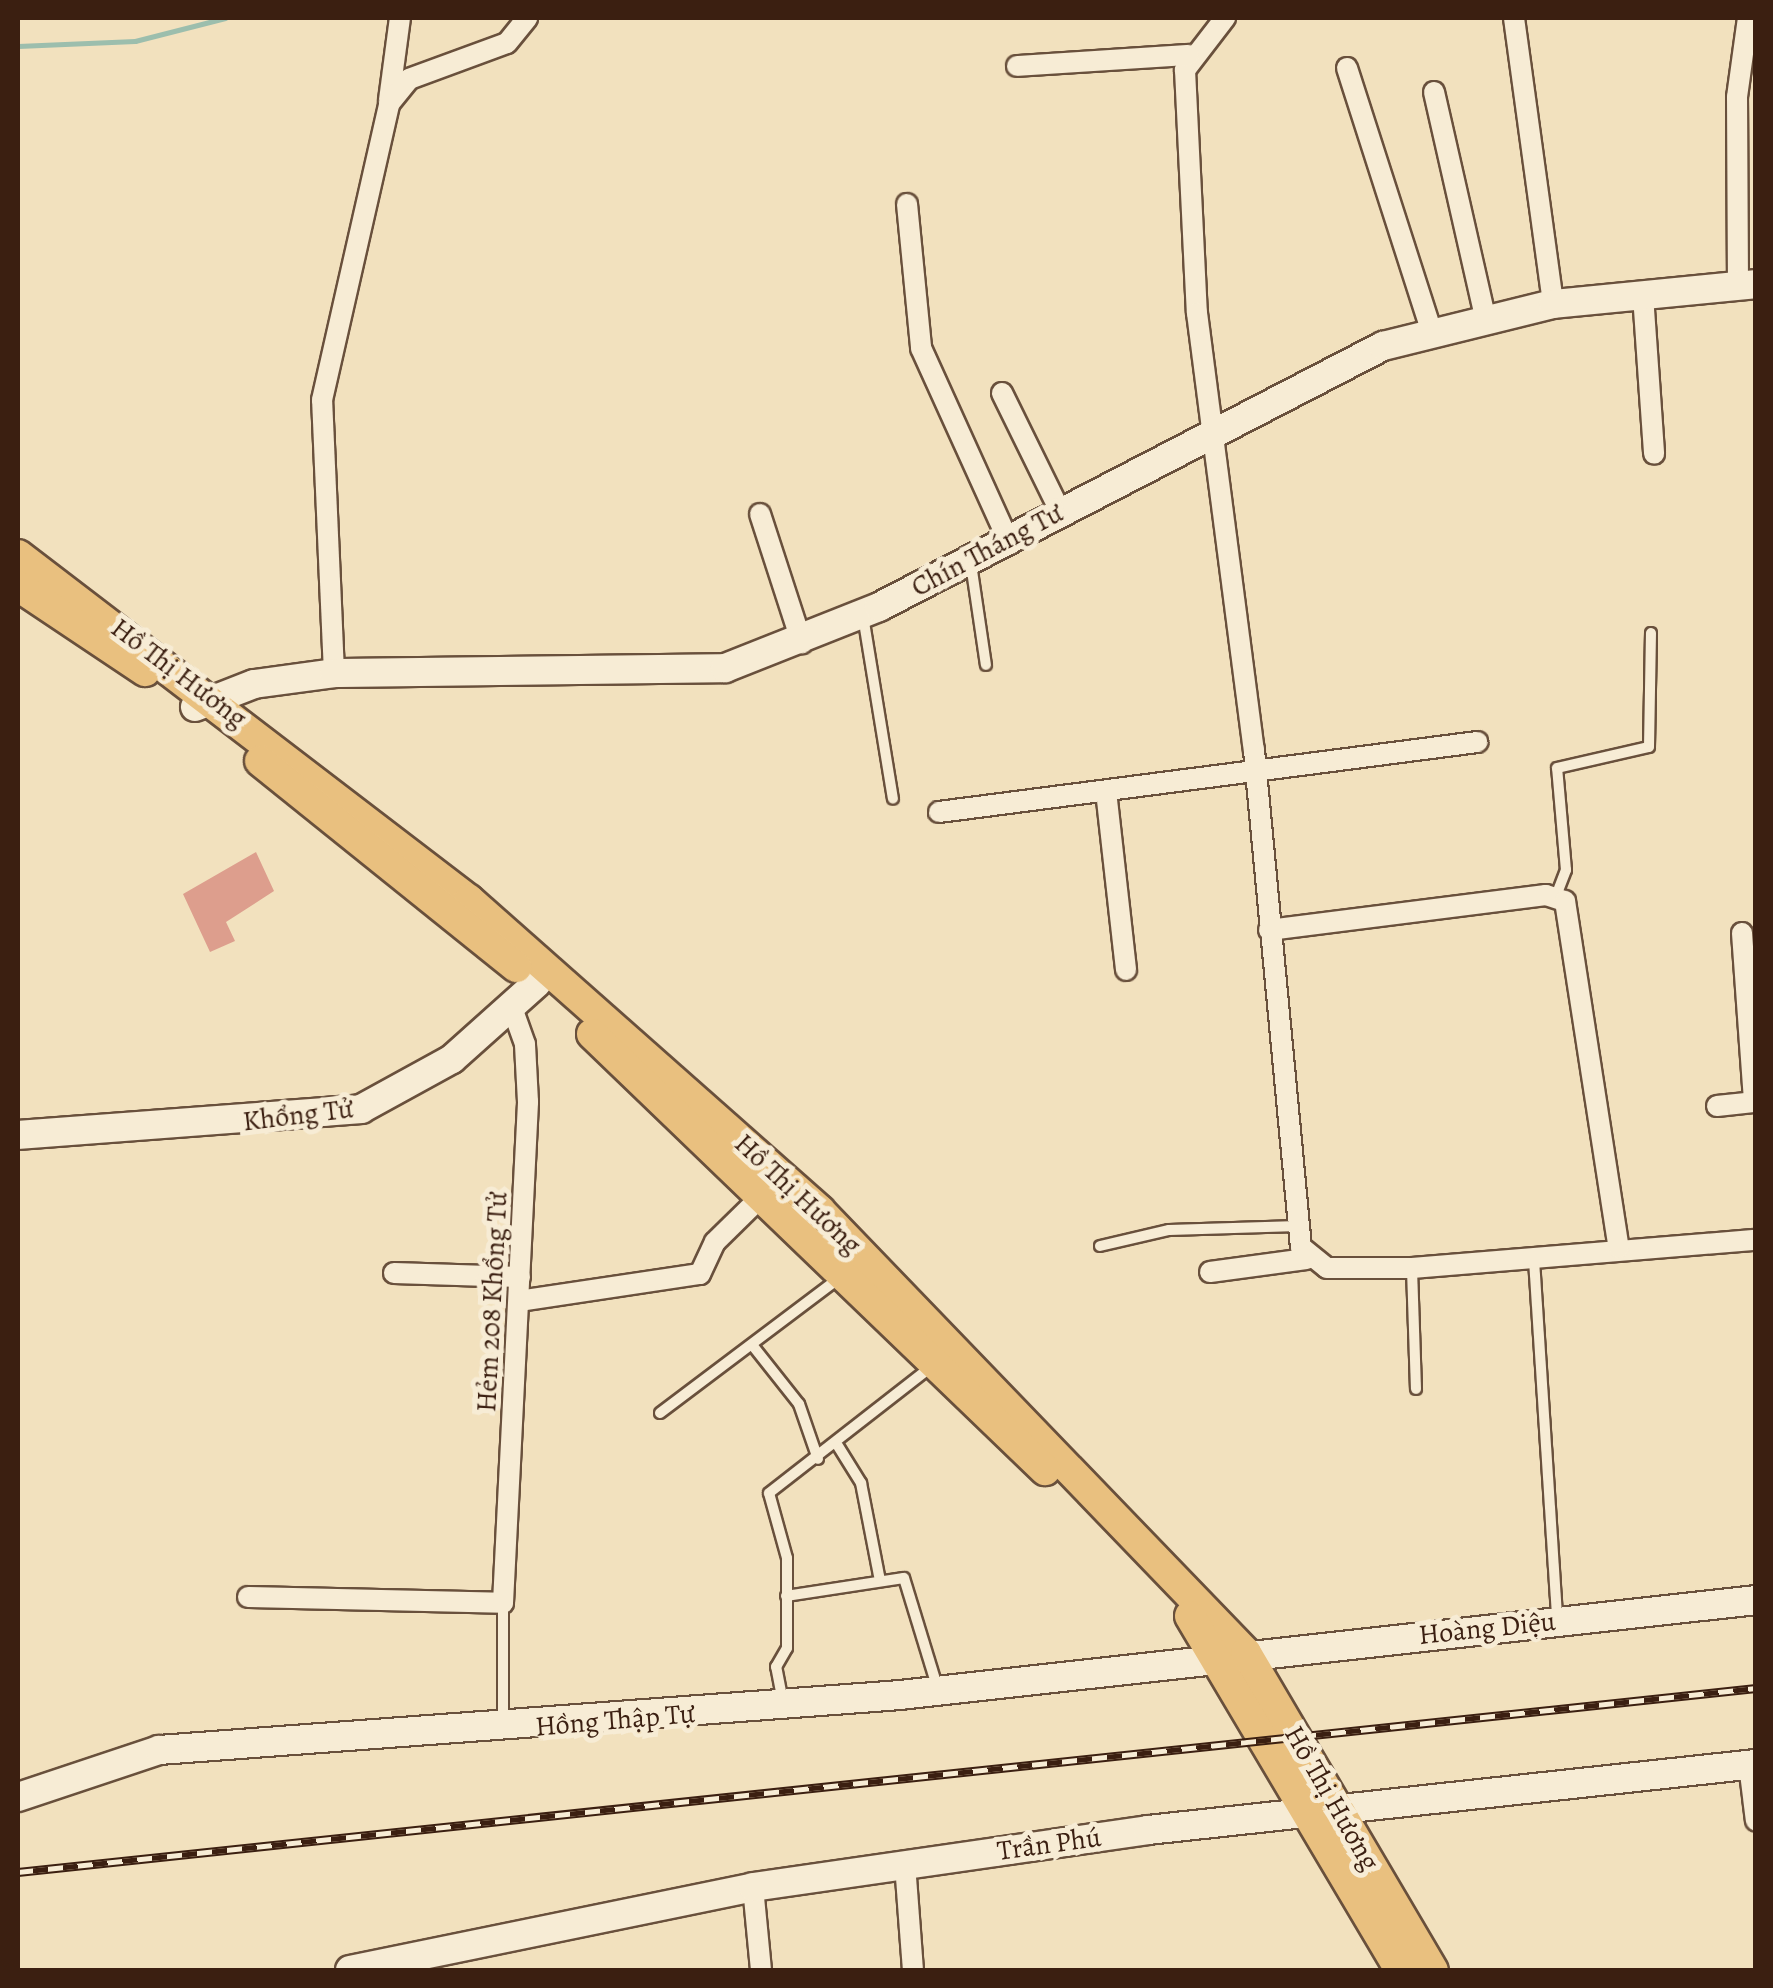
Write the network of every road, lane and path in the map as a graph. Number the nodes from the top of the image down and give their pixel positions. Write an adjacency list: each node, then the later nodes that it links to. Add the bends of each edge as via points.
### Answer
1 (527, 18): 11 (street, via 507,43 410,79)
2 (1225, 18): 7 (street)
3 (1514, 18): 15 (street)
4 (1748, 18): 6 (street)
5 (399, 25): 11 (street)
6 (1748, 53): 13 (street)
7 (1189, 55): 8 (street); 19 (street)
8 (1017, 66)
9 (1347, 68): 17 (street)
10 (1434, 92): 16 (street)
11 (388, 104): 31 (street, via 322,400)
12 (907, 204): 23 (street, via 922,348)
13 (1747, 285): 14 (street, Chín Tháng Tư)
14 (1643, 295): 15 (street, Chín Tháng Tư); 20 (street)
15 (1553, 304): 16 (street, Chín Tháng Tư)
16 (1485, 316): 17 (street, Chín Tháng Tư)
17 (1430, 329): 19 (street, Chín Tháng Tư)
18 (1002, 394): 21 (street)
19 (1208, 436): 21 (street, Chín Tháng Tư); 34 (street)
20 (1654, 454)
21 (1060, 512): 23 (street, Chín Tháng Tư)
22 (760, 514): 29 (street)
23 (1007, 538): 25 (street, Chín Tháng Tư)
24 (18, 555): 32 (main road, Hồ Thị Hương)
25 (970, 558): 27 (street, Chín Tháng Tư); 30 (lane)
26 (18, 586): 32 (main road, Hồ Thị Hương)
27 (862, 615): 29 (street, Chín Tháng Tư); 36 (lane)
28 (1652, 632): 38 (lane, via 1649,746 1557,768 1566,870)
29 (802, 643): 31 (street, Chín Tháng Tư, via 706,671)
30 (986, 666)
31 (334, 673): 32 (street, Chín Tháng Tư)
32 (204, 702): 42 (main road, Hồ Thị Hương); 72 (main road, Hồ Thị Hương, via 469,900 819,1210)
33 (1477, 742): 34 (street)
34 (1256, 772): 35 (street); 39 (street)
35 (1106, 791): 37 (street); 41 (street)
36 (893, 800)
37 (939, 812)
38 (1556, 896): 39 (street); 51 (street, via 1577,956)
39 (1269, 930): 48 (street)
40 (1742, 933): 44 (street)
41 (1126, 970)
42 (537, 983): 43 (street, Khổng Tử); 47 (main road, Hồ Thị Hương)
43 (511, 1005): 46 (street, Khổng Tử, via 440,1068 362,1109); 58 (street, Hẻm 208 Khổng Tử, via 528,1074)
44 (1755, 1102): 45 (street)
45 (1716, 1106)
46 (18, 1136)
47 (764, 1194): 55 (main road, Hồ Thị Hương); 59 (street, via 715,1242 700,1274)
48 (1298, 1226): 50 (lane, via 1156,1231); 52 (street)
49 (1756, 1240): 51 (street)
50 (1100, 1246)
51 (1619, 1248): 53 (street)
52 (1306, 1259): 54 (street, via 1327,1268); 56 (street)
53 (1534, 1260): 54 (street); 71 (lane)
54 (1412, 1268): 62 (lane)
55 (847, 1270): 60 (lane); 61 (main road, Hồ Thị Hương)
56 (1210, 1272)
57 (394, 1273): 58 (street)
58 (520, 1277): 59 (street, Hẻm 208 Khổng Tử)
59 (519, 1301): 70 (street, Hẻm 208 Khổng Tử)
60 (753, 1346): 63 (lane); 65 (lane, via 799,1404)
61 (935, 1363): 64 (lane); 72 (main road, Hồ Thị Hương)
62 (1416, 1389)
63 (660, 1413)
64 (838, 1446): 65 (lane); 66 (lane, via 862,1482)
65 (818, 1459): 67 (lane, via 769,1493 786,1542)
66 (879, 1576): 67 (lane); 73 (lane, via 908,1582)
67 (786, 1596): 74 (lane, via 787,1648 776,1667)
68 (248, 1597): 70 (street)
69 (1756, 1600): 71 (street, Hoàng Diệu)
70 (504, 1603): 75 (lane, Hẻm 208 Khổng Tử)
71 (1558, 1620): 72 (street, Hoàng Diệu)
72 (1232, 1654): 73 (street, Hồng Thập Tự); 78 (main road, Hồ Thị Hương); 79 (main road, Hồ Thị Hương)
73 (939, 1691): 74 (street, Hồng Thập Tự)
74 (783, 1705): 75 (street, Hồng Thập Tự)
75 (503, 1730): 77 (street, Hồng Thập Tự, via 159,1750)
76 (1752, 1764): 78 (street, Trần Phú); 80 (street)
77 (18, 1797)
78 (1340, 1809): 79 (street, Trần Phú); 87 (main road, Hồ Thị Hương)
79 (1308, 1812): 81 (street, Trần Phú); 86 (main road, Hồ Thị Hương)
80 (1756, 1821)
81 (905, 1864): 82 (street, Trần Phú); 85 (street)
82 (753, 1887): 83 (street, Trần Phú); 84 (street)
83 (350, 1970)
84 (760, 1970)
85 (913, 1970)
86 (1400, 1970)
87 (1433, 1970)

